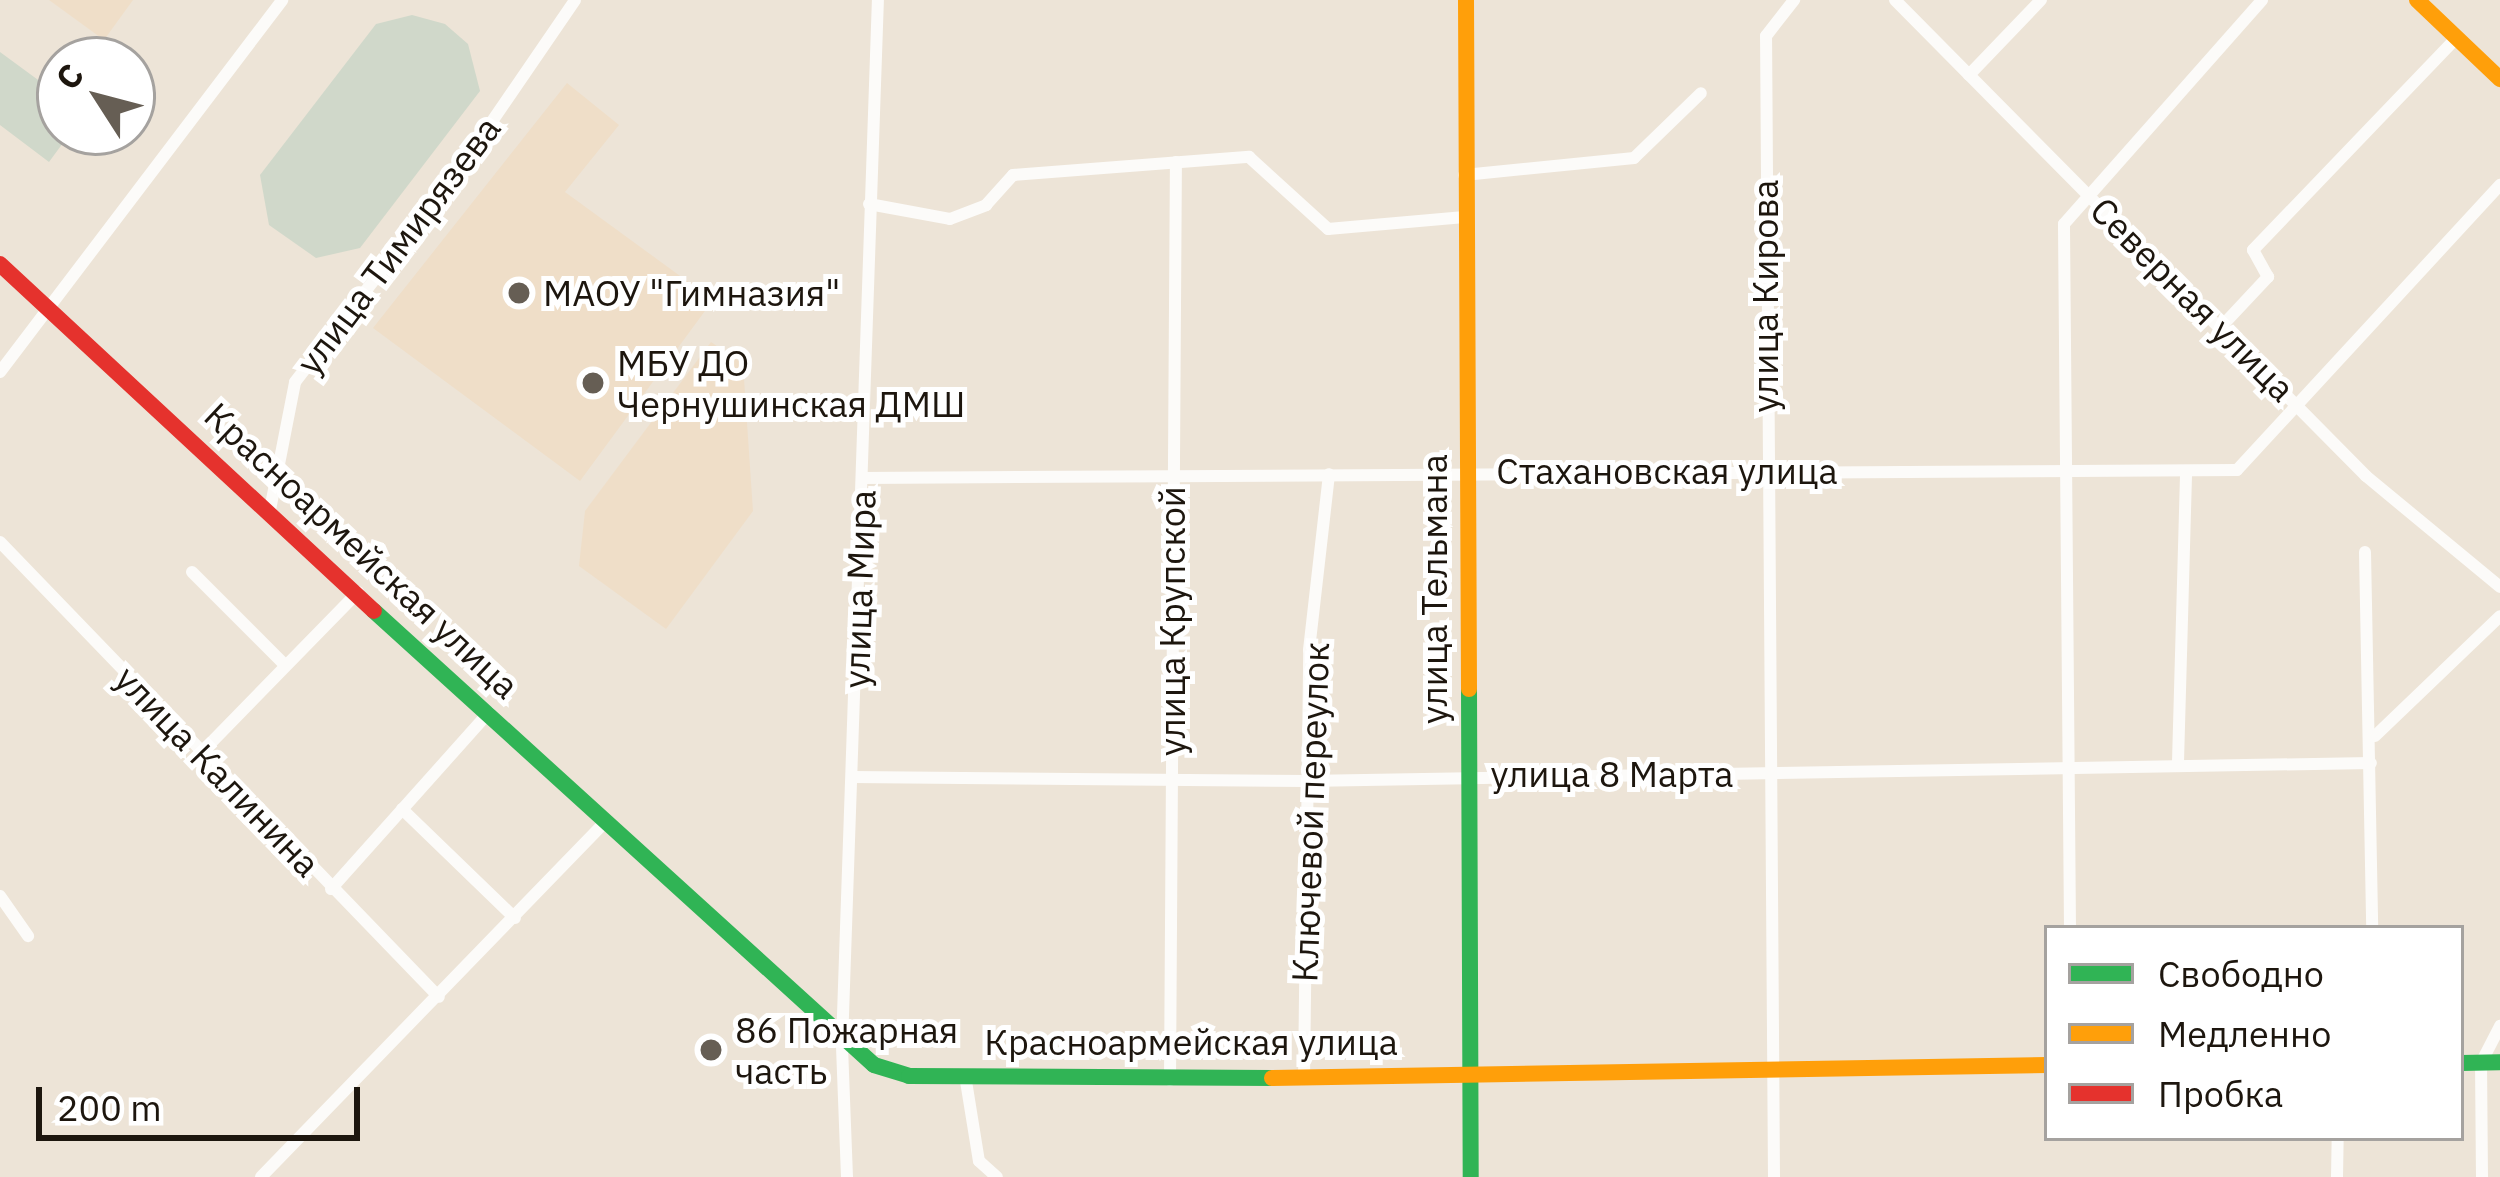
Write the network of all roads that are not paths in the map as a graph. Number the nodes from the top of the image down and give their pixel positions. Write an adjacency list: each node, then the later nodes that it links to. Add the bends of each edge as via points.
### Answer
1 (282, 0): 21 (street)
2 (575, 0): 32 (street, улица Тимирязева, via 454,178 295,382)
3 (878, 0): 18 (street, улица Мира)
4 (1466, 0): 15 (street, улица Тельмана)
5 (1794, 0): 26 (street, улица Кирова, via 1766,36)
6 (1895, 0): 11 (street, Северная улица)
7 (2041, 0): 11 (street)
8 (2262, 0): 17 (street)
9 (2417, 0): 10 (street)
10 (2456, 37): 12 (street); 22 (street, via 2253,250 2268,278)
11 (1969, 75): 17 (street, Северная улица)
12 (2500, 79)
13 (1701, 93): 15 (street, via 1634,158)
14 (1176, 162): 18 (street, via 1013,175 986,205 950,220); 19 (street, via 1250,157 1328,229); 28 (street, улица Крупской)
15 (1464, 175): 19 (street, улица Тельмана)
16 (2500, 184): 24 (street, Стахановская улица)
17 (2088, 196): 22 (street, Северная улица); 29 (street, via 2064,224)
18 (869, 204): 31 (street, улица Мира)
19 (1464, 217): 25 (street, улица Тельмана)
20 (0, 264): 21 (street, Красноармейская улица)
21 (52, 309): 23 (street); 32 (street, Красноармейская улица)
22 (2221, 327): 24 (street, Северная улица)
23 (0, 372)
24 (2296, 401): 27 (street, Стахановская улица, via 2237,470); 36 (street, Северная улица, via 2366,476)
25 (1466, 471): 26 (street, Стахановская улица); 30 (street, Стахановская улица); 46 (street, улица Тельмана)
26 (1767, 471): 29 (street, Стахановская улица); 47 (street, улица Кирова)
27 (2186, 471): 29 (street, Стахановская улица); 43 (street)
28 (1173, 472): 30 (street, Стахановская улица); 31 (street, Стахановская улица); 49 (street, улица Крупской)
29 (2064, 472): 45 (street)
30 (1328, 474): 50 (street, Ключевой переулок, via 1309,650)
31 (862, 478): 48 (street, улица Мира)
32 (270, 510): 37 (street, Красноармейская улица)
33 (0, 542): 42 (street, улица Калинина)
34 (2365, 551): 41 (street)
35 (192, 572): 39 (street)
36 (2500, 587)
37 (358, 592): 39 (street); 40 (street, Красноармейская улица)
38 (2500, 616): 41 (street)
39 (284, 664): 42 (street)
40 (489, 712): 51 (street); 52 (street, Красноармейская улица)
41 (2374, 737): 44 (street)
42 (201, 753): 53 (street, улица Калинина)
43 (2178, 762): 44 (street, улица 8 Марта); 45 (street, улица 8 Марта)
44 (2371, 763): 57 (street)
45 (2066, 764): 47 (street, улица 8 Марта); 56 (street)
46 (1469, 774): 47 (street, улица 8 Марта); 50 (street, улица 8 Марта); 65 (street, улица Тельмана)
47 (1771, 775): 64 (street, улица Кирова)
48 (852, 777): 49 (street, улица 8 Марта); 61 (street, улица Мира)
49 (1172, 781): 50 (street, улица 8 Марта); 68 (street, улица Крупской)
50 (1306, 782): 67 (street, Ключевой переулок)
51 (402, 809): 53 (street); 55 (street)
52 (606, 821): 55 (street); 61 (street, Красноармейская улица)
53 (332, 889): 59 (street, улица Калинина)
54 (0, 896): 58 (street)
55 (515, 919): 59 (street)
56 (2071, 925)
57 (2372, 925)
58 (28, 936)
59 (439, 997): 70 (street)
60 (2500, 1026): 62 (street)
61 (842, 1044): 66 (street, Красноармейская улица, via 909,1076); 71 (street, улица Мира)
62 (2490, 1063): 76 (street)
63 (2044, 1065): 64 (street, Красноармейская улица)
64 (1772, 1068): 65 (street, Красноармейская улица); 74 (street, улица Кирова)
65 (1471, 1072): 67 (street, Красноармейская улица); 73 (street, улица Тельмана)
66 (965, 1075): 68 (street, Красноармейская улица); 72 (street, via 979,1161)
67 (1304, 1079): 68 (street, Красноармейская улица)
68 (1170, 1080)
69 (2338, 1141): 75 (street)
70 (262, 1177)
71 (847, 1177)
72 (998, 1177)
73 (1471, 1177)
74 (1774, 1177)
75 (2337, 1177)
76 (2482, 1177)

